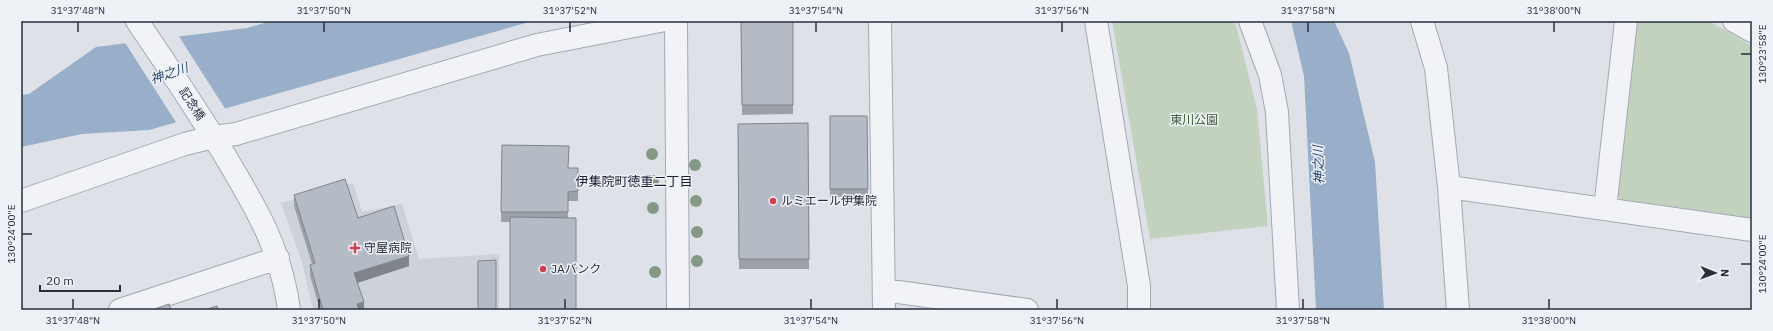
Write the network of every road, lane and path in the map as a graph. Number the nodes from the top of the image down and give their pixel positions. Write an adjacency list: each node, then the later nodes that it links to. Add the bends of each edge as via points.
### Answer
1 (138, 21): 11 (street, 記念橋)
2 (660, 21): 11 (street, via 537,45 236,134)
3 (676, 21): 20 (street)
4 (880, 21): 17 (street)
5 (1096, 21): 22 (street, via 1139,286)
6 (1250, 21): 23 (street, via 1270,75 1277,112)
7 (1422, 21): 12 (street, via 1436,68)
8 (1626, 21): 14 (street)
9 (1734, 21): 10 (street)
10 (1752, 32)
11 (210, 132): 13 (street, via 184,144); 16 (street, 記念橋, via 265,225)
12 (1449, 186): 14 (street); 24 (street)
13 (21, 201)
14 (1605, 209): 15 (street)
15 (1752, 230)
16 (278, 258): 18 (street); 19 (street, 記念橋)
17 (884, 300): 21 (street)
18 (120, 310)
19 (289, 310)
20 (678, 310)
21 (1027, 310)
22 (1139, 310)
23 (1288, 310)
24 (1458, 310)

